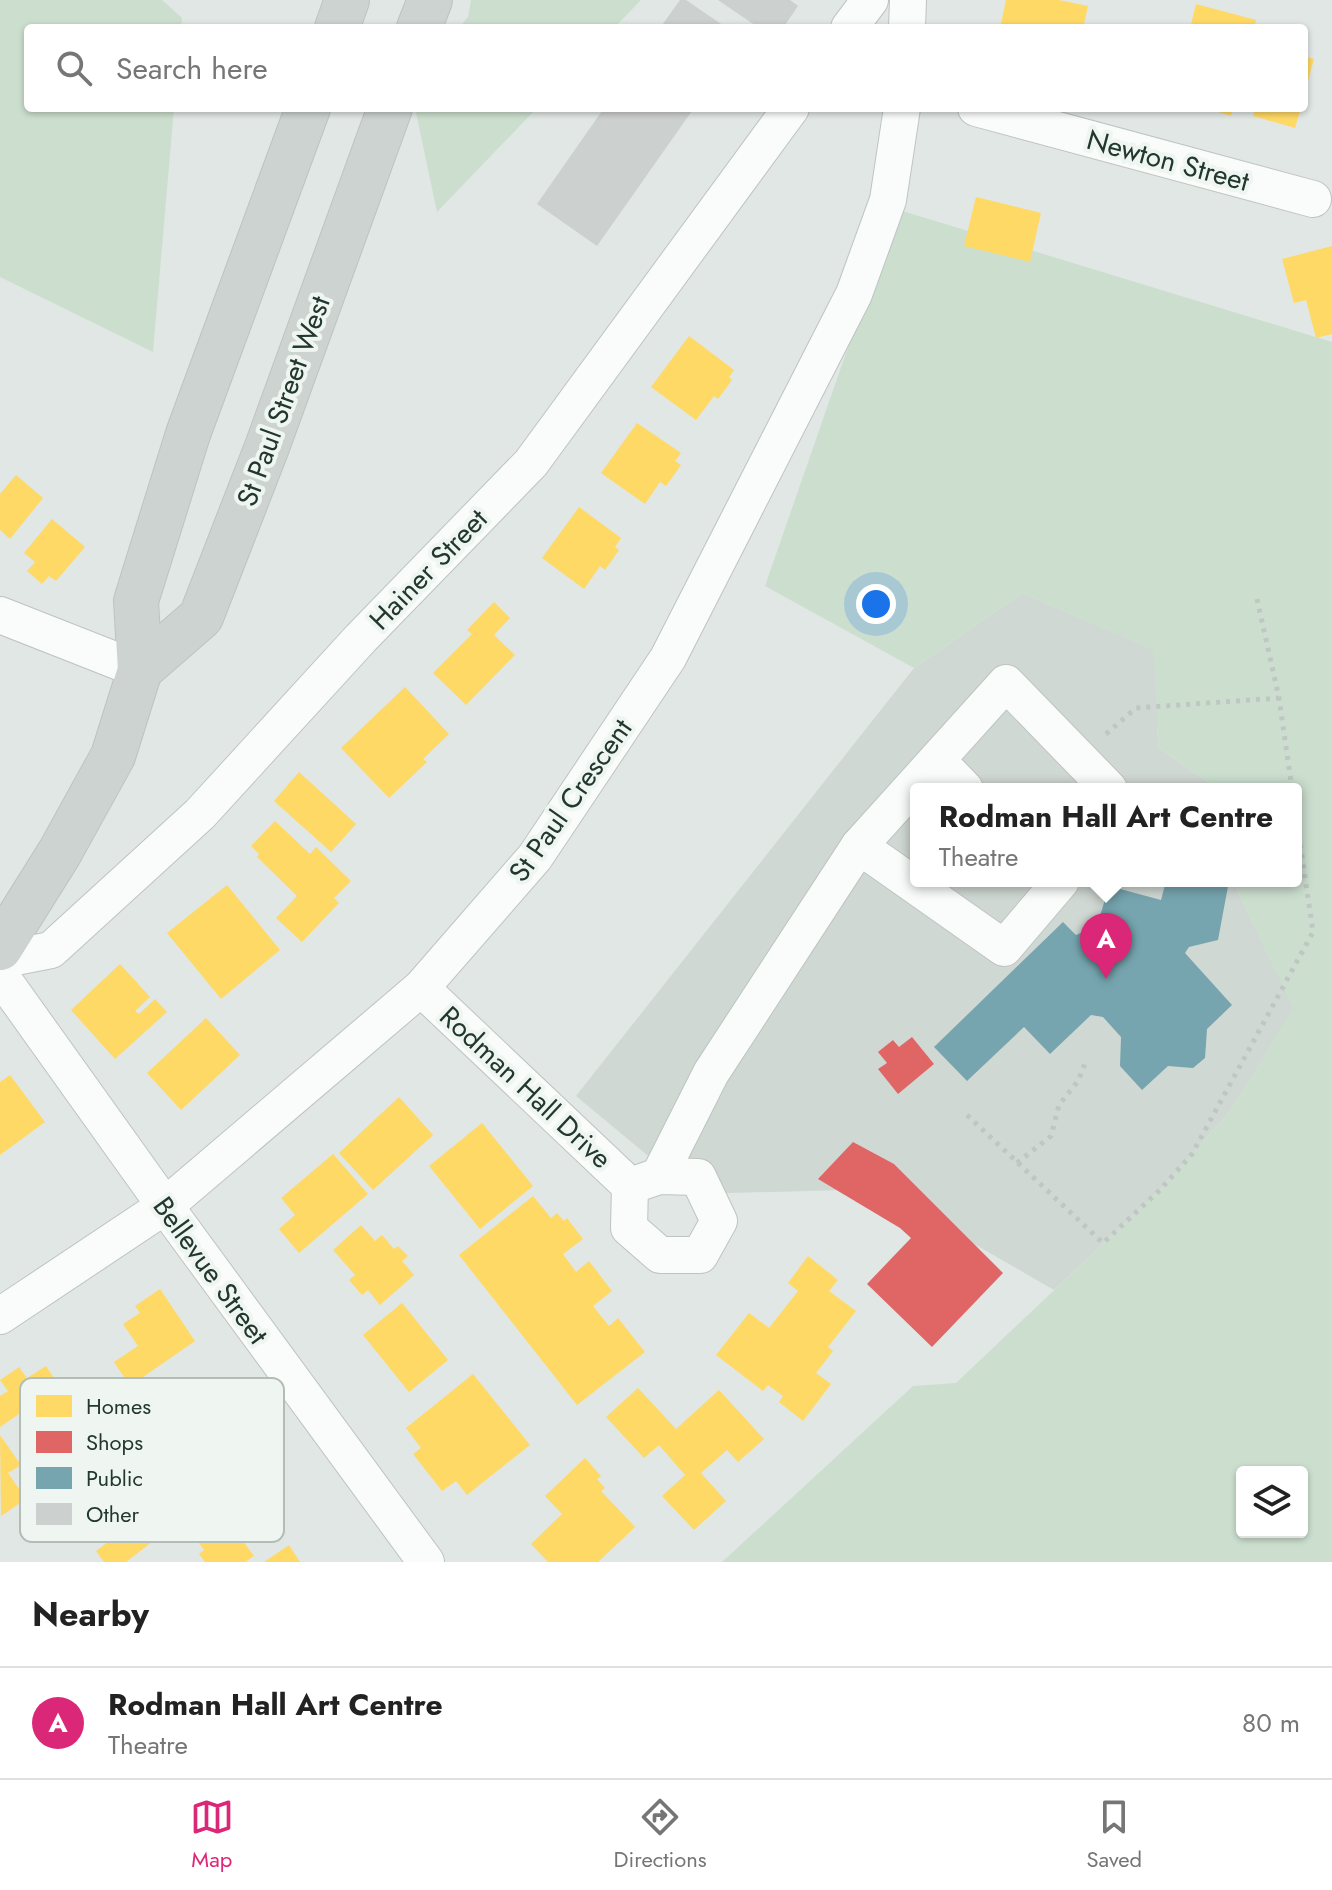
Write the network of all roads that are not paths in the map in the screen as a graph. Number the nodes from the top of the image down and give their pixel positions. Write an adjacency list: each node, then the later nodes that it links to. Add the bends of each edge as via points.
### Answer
1 (347, 0): 5 (main road)
2 (430, 0): 6 (main road)
3 (870, 0): 7 (street)
4 (908, 0): 8 (street)
5 (338, 24)
6 (421, 24)
7 (852, 24)
8 (907, 24)
9 (307, 112): 16 (main road, via 188,434 136,601)
10 (389, 112): 16 (main road, St Paul Street West, via 201,617)
11 (788, 112): 27 (street, Hainer Street, via 531,463 200,814 51,950)
12 (901, 112): 29 (street, St Paul Crescent, via 888,200 854,294 668,658 535,857)
13 (991, 112): 14 (street, Newton Street)
14 (1313, 199)
15 (0, 615): 16 (street)
16 (140, 670): 26 (main road, via 113,756)
17 (937, 760): 18 (street); 19 (street); 20 (street, via 1006,683)
18 (916, 783)
19 (959, 783)
20 (1103, 783)
21 (910, 790): 22 (street)
22 (859, 846): 23 (street); 29 (street, Rodman Hall Drive, via 644,1181)
23 (910, 882)
24 (917, 887): 25 (street, via 1004,948)
25 (1055, 887)
26 (0, 948)
27 (0, 960)
28 (0, 975): 30 (street, Bellevue Street)
29 (421, 988): 30 (street, St Paul Crescent)
30 (165, 1206): 31 (street, St Paul Crescent); 32 (street, Bellevue Street)
31 (0, 1316)
32 (426, 1562)

